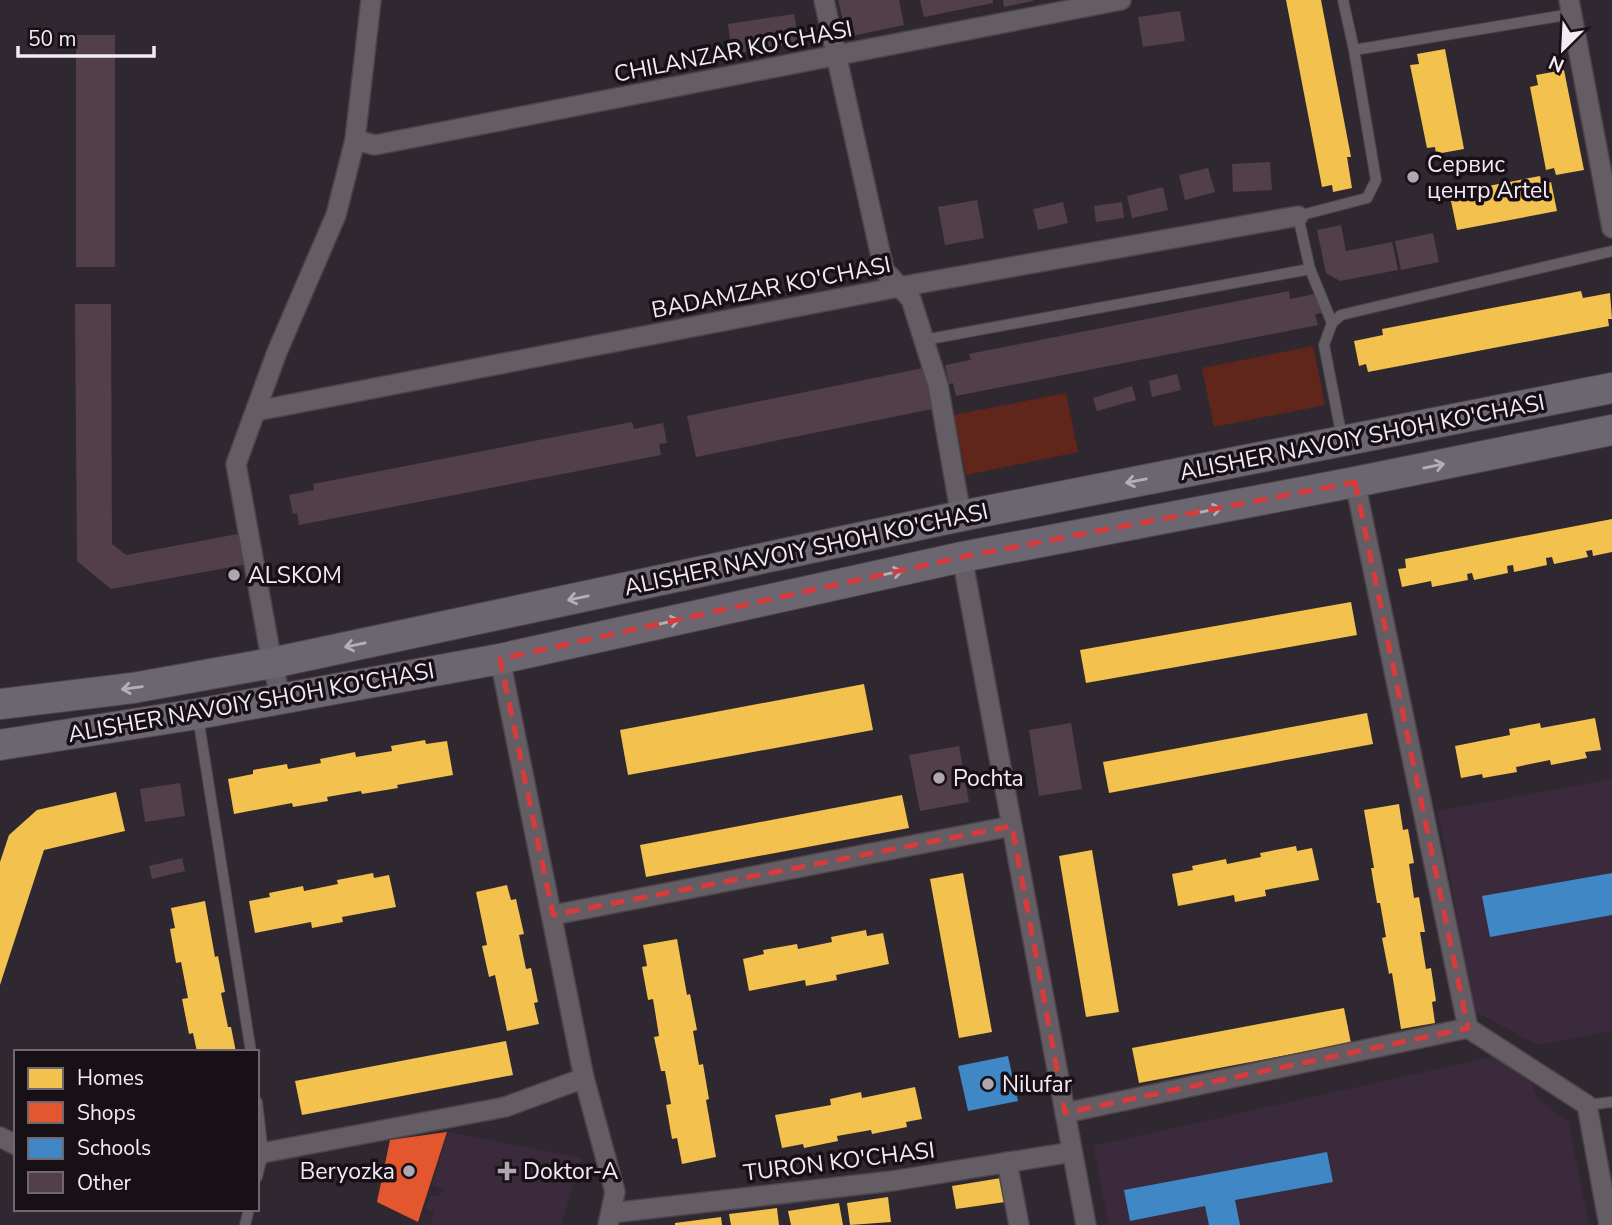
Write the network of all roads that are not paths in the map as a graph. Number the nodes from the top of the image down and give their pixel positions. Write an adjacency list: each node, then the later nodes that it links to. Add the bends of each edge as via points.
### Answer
1 (371, 0): 8 (street)
2 (824, 0): 7 (street)
3 (1121, 0): 7 (street, CHILANZAR KO'CHASI)
4 (1343, 0): 6 (lane)
5 (1570, 7): 6 (lane); 10 (street)
6 (1354, 50): 9 (lane, via 1376,180 1367,198)
7 (835, 56): 8 (street, CHILANZAR KO'CHASI, via 375,145); 13 (street, via 884,270)
8 (355, 140): 17 (street, via 337,215)
9 (1298, 216): 12 (lane); 13 (street, BADAMZAR KO'CHASI)
10 (1612, 228)
11 (1612, 251): 14 (lane, via 1341,315)
12 (1310, 269): 14 (lane); 15 (lane)
13 (899, 287): 15 (street, via 911,299); 17 (street, BADAMZAR KO'CHASI)
14 (1332, 323): 19 (lane, via 1324,345)
15 (924, 340): 21 (street, via 938,385)
16 (1612, 388): 19 (main road, ALISHER NAVOIY SHOH KO'CHASI)
17 (256, 411): 24 (street, via 236,464)
18 (1612, 430): 20 (main road, ALISHER NAVOIY SHOH KO'CHASI, one-way to 18)
19 (1343, 441): 21 (main road, ALISHER NAVOIY SHOH KO'CHASI, one-way to 21)
20 (1355, 482): 22 (main road, ALISHER NAVOIY SHOH KO'CHASI, one-way to 20); 31 (street)
21 (961, 516): 24 (main road, ALISHER NAVOIY SHOH KO'CHASI, one-way to 24)
22 (962, 557): 23 (main road, ALISHER NAVOIY SHOH KO'CHASI, one-way to 22); 29 (street)
23 (500, 659): 25 (main road, ALISHER NAVOIY SHOH KO'CHASI); 30 (street)
24 (272, 663): 25 (street); 26 (main road, ALISHER NAVOIY SHOH KO'CHASI, one-way to 26, via 133,688)
25 (281, 698): 27 (main road, ALISHER NAVOIY SHOH KO'CHASI)
26 (0, 704)
27 (197, 714): 28 (main road, ALISHER NAVOIY SHOH KO'CHASI); 32 (lane)
28 (0, 745)
29 (1012, 826): 30 (street); 36 (street)
30 (553, 915): 33 (street)
31 (1468, 1028): 35 (street); 36 (street)
32 (251, 1050)
33 (584, 1078): 38 (street, via 505,1107); 40 (street, via 615,1192)
34 (1612, 1102): 35 (lane)
35 (1587, 1105): 43 (street)
36 (1065, 1113): 37 (street)
37 (1072, 1152): 39 (street, TURON KO'CHASI); 42 (street)
38 (260, 1154)
39 (1007, 1162): 40 (street, TURON KO'CHASI); 41 (street)
40 (610, 1219)
41 (1019, 1225)
42 (1086, 1225)
43 (1609, 1225)

